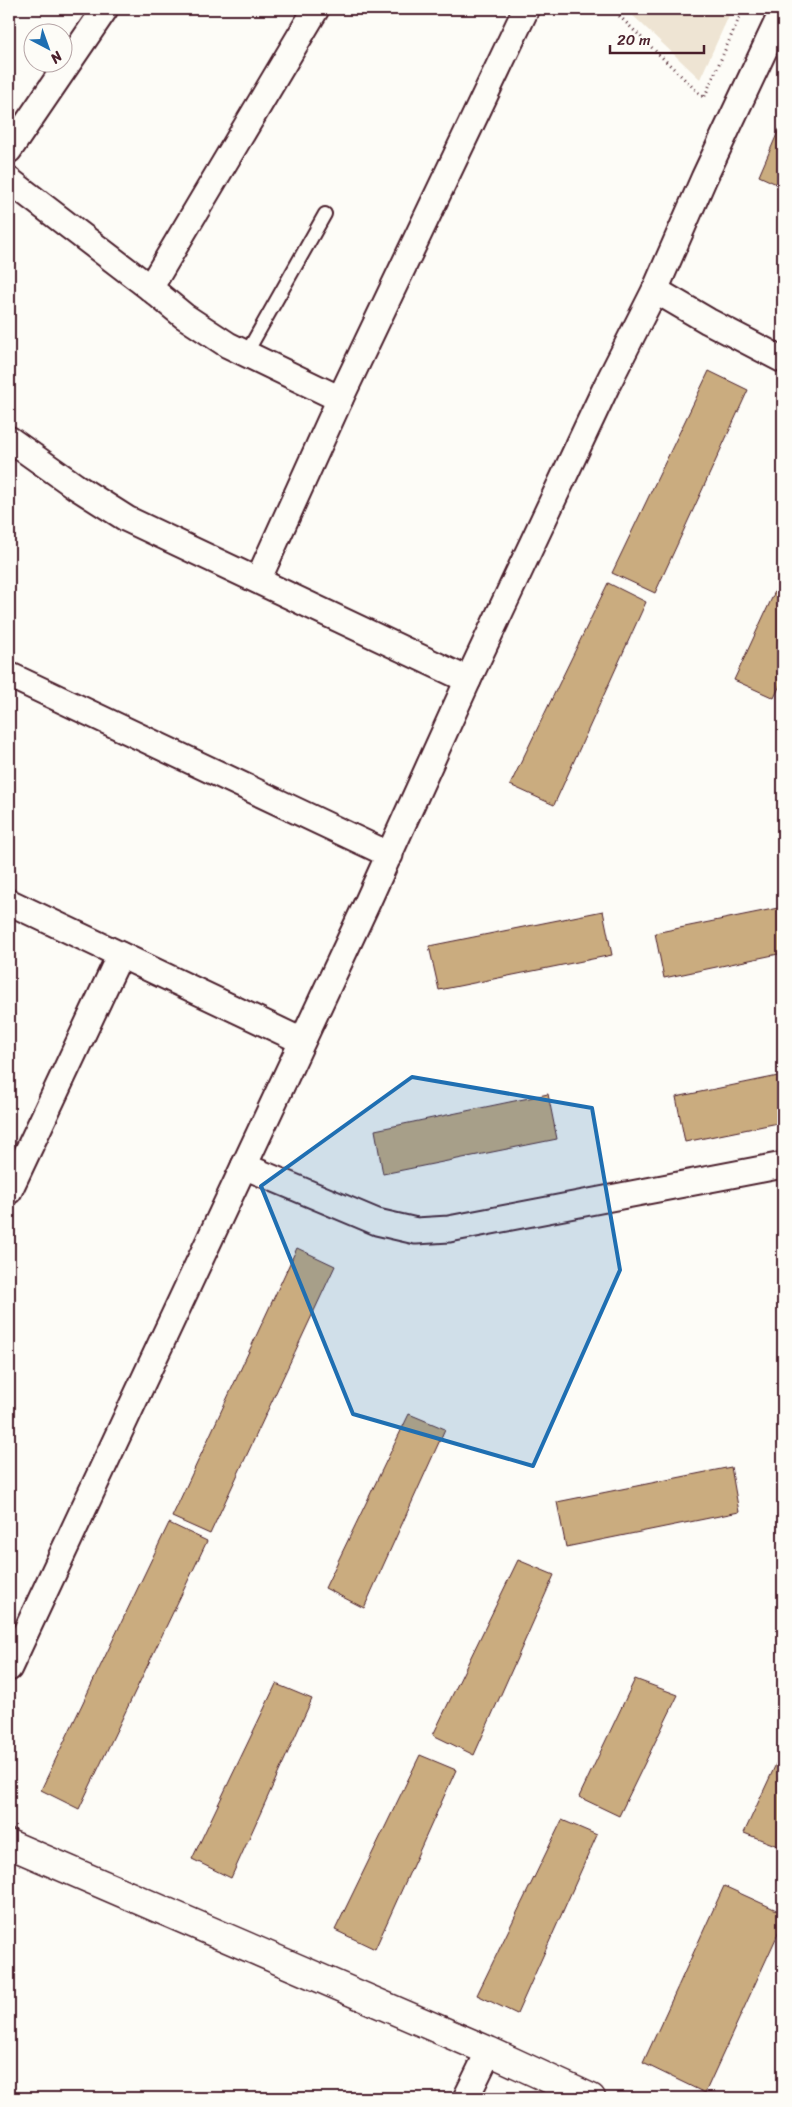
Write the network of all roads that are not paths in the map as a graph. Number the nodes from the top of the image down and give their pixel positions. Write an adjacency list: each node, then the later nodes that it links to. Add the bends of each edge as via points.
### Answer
1 (105, 9): 5 (street)
2 (316, 9): 8 (street)
3 (526, 9): 12 (street)
4 (783, 10): 9 (street)
5 (9, 150)
6 (9, 180): 8 (street)
7 (325, 214): 10 (lane)
8 (150, 288): 10 (street, via 206,331)
9 (655, 290): 11 (street); 16 (street)
10 (246, 354): 12 (street)
11 (783, 360)
12 (340, 399): 14 (street)
13 (9, 439): 14 (street, via 127,519)
14 (258, 580): 16 (street)
15 (9, 675): 17 (street)
16 (468, 680): 17 (street)
17 (390, 855): 20 (street)
18 (9, 902): 19 (street)
19 (120, 955): 20 (street); 23 (street)
20 (302, 1041): 22 (street)
21 (783, 1165): 22 (street, via 449,1230 416,1231 376,1222)
22 (244, 1166): 24 (street)
23 (9, 1191)
24 (9, 1668)
25 (9, 1844): 26 (street)
26 (488, 2051): 27 (street); 28 (street)
27 (466, 2098)
28 (591, 2098)

